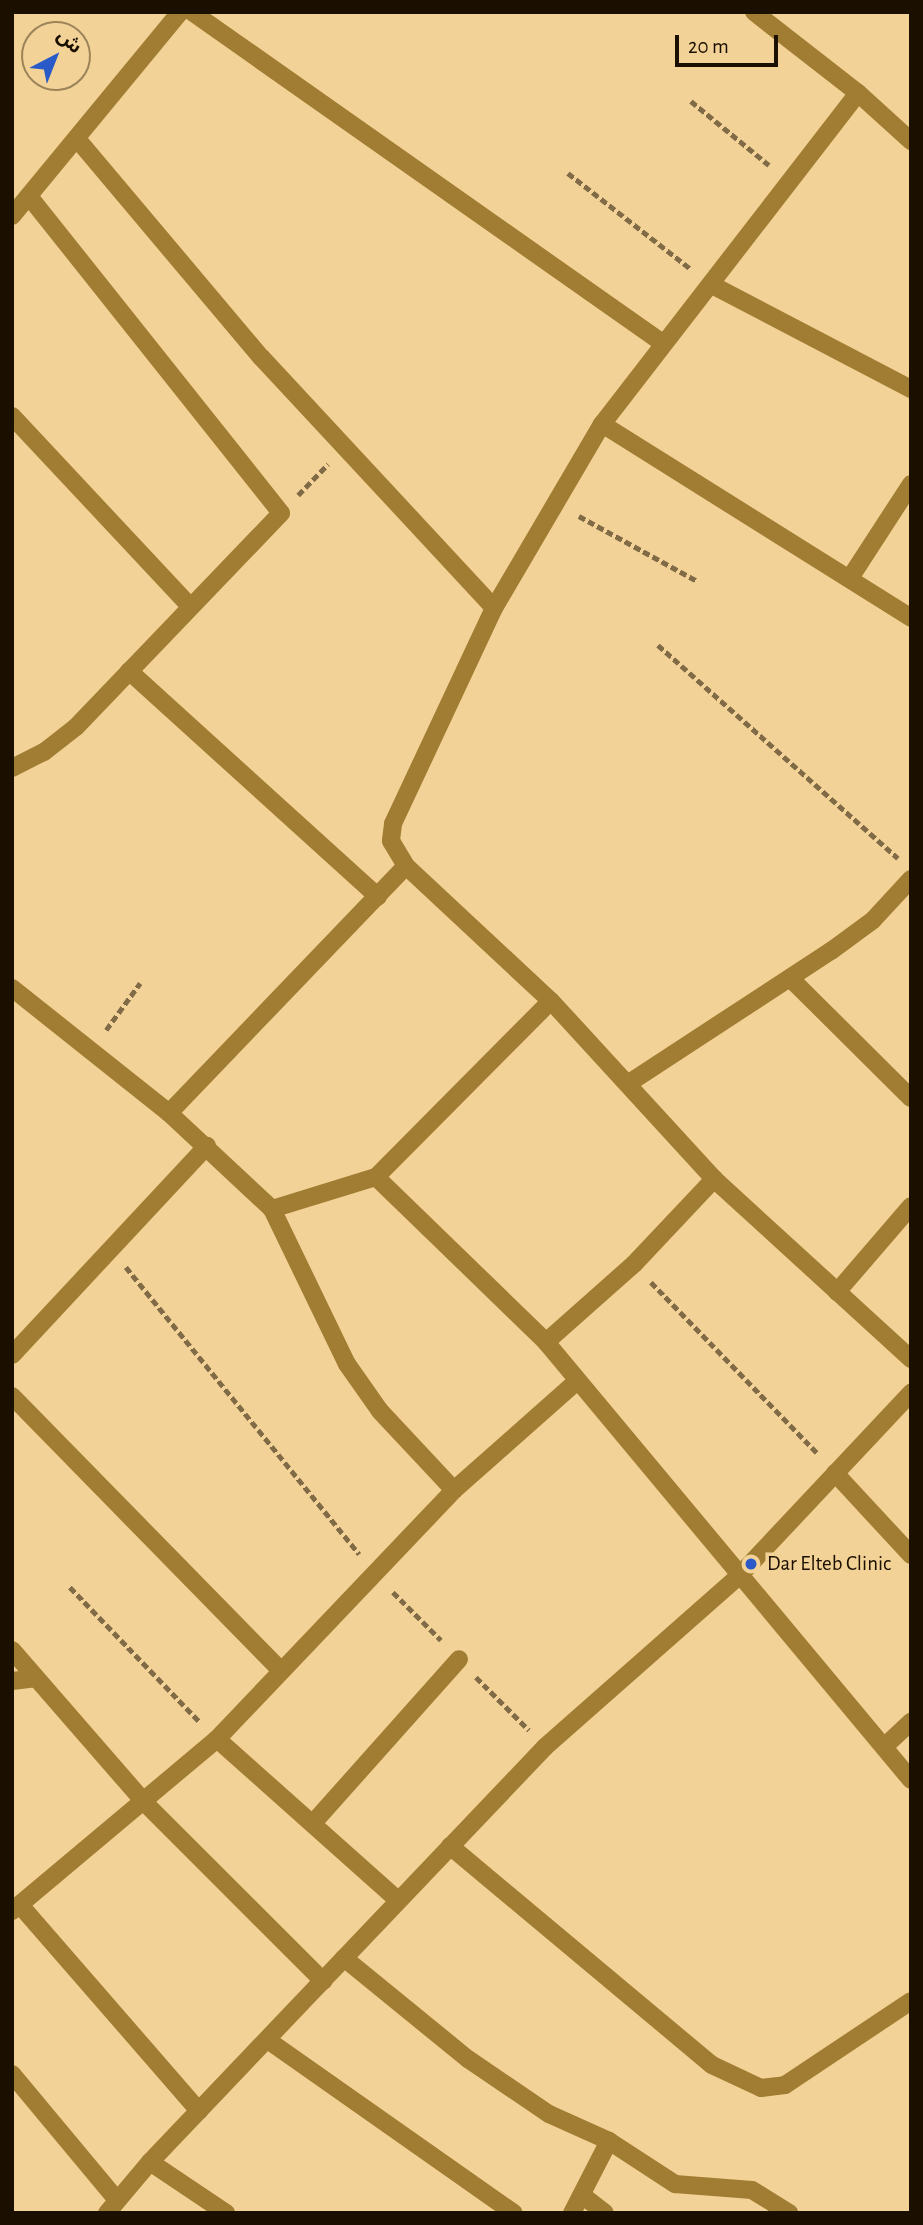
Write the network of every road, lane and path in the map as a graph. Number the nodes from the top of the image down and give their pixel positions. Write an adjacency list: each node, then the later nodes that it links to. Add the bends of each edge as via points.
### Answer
1 (180, 12): 6 (street)
2 (192, 12): 13 (street)
3 (754, 12): 4 (street)
4 (858, 93): 7 (street); 9 (street)
5 (691, 101): 9 (path)
6 (78, 140): 10 (street); 17 (street)
7 (911, 141)
8 (568, 173): 12 (path)
9 (791, 182): 12 (street)
10 (29, 196): 11 (street); 20 (street)
11 (13, 211)
12 (712, 285): 13 (street); 14 (street)
13 (661, 342): 16 (street)
14 (911, 389)
15 (12, 416): 23 (street)
16 (603, 424): 19 (street); 21 (street)
17 (343, 448): 20 (path); 24 (street)
18 (911, 484): 21 (street)
19 (554, 502): 22 (path); 24 (street)
20 (281, 513): 23 (street)
21 (850, 579): 25 (street)
22 (698, 581)
23 (189, 605): 27 (street)
24 (494, 608): 30 (street, via 393,824 391,841)
25 (911, 618)
26 (658, 645): 29 (path)
27 (129, 671): 28 (street, via 61,740); 32 (street)
28 (12, 768)
29 (901, 861)
30 (406, 866): 32 (street); 36 (street)
31 (911, 879): 33 (street, via 873,920)
32 (378, 897): 40 (street)
33 (790, 978): 38 (street); 39 (street)
34 (140, 983): 37 (path)
35 (12, 988): 37 (street)
36 (551, 1001): 38 (street); 42 (street)
37 (90, 1050): 40 (street)
38 (629, 1083): 43 (street)
39 (911, 1098)
40 (169, 1113): 41 (street)
41 (207, 1146): 45 (street); 46 (street)
42 (376, 1177): 45 (street); 49 (street)
43 (714, 1180): 47 (street); 48 (street)
44 (911, 1206): 48 (street)
45 (272, 1209): 56 (street, via 347,1364 380,1411)
46 (110, 1247): 50 (street); 58 (path)
47 (634, 1264): 49 (street); 55 (path)
48 (837, 1292): 51 (street)
49 (546, 1342): 52 (street)
50 (12, 1355)
51 (911, 1359)
52 (577, 1381): 56 (street); 59 (street)
53 (911, 1393): 55 (street)
54 (12, 1396): 63 (street)
55 (835, 1473): 57 (street); 59 (street)
56 (454, 1490): 58 (street)
57 (911, 1555)
58 (376, 1574): 62 (path); 63 (street)
59 (737, 1577): 68 (street); 69 (street)
60 (70, 1587): 67 (path)
61 (12, 1650): 64 (street)
62 (459, 1659): 69 (path); 72 (street)
63 (281, 1671): 67 (street)
64 (35, 1678): 65 (street); 71 (street)
65 (12, 1681)
66 (911, 1721): 68 (street)
67 (217, 1739): 71 (street); 72 (street)
68 (886, 1745): 70 (street)
69 (545, 1747): 73 (street)
70 (911, 1780)
71 (145, 1803): 75 (street); 77 (street)
72 (314, 1822): 74 (street)
73 (450, 1846): 74 (street); 78 (street, via 712,2064 761,2088 785,2085)
74 (398, 1900): 76 (street)
75 (16, 1908): 81 (street)
76 (344, 1958): 77 (street); 82 (street, via 521,2098)
77 (323, 1981): 79 (street)
78 (911, 2001)
79 (269, 2040): 81 (street); 87 (street)
80 (12, 2074): 85 (street)
81 (199, 2111): 83 (street)
82 (609, 2141): 84 (street); 90 (street, via 675,2184 752,2190)
83 (150, 2162): 85 (street); 86 (street)
84 (582, 2195): 88 (street); 89 (street)
85 (112, 2206)
86 (226, 2213)
87 (514, 2213)
88 (572, 2213)
89 (605, 2213)
90 (789, 2213)

